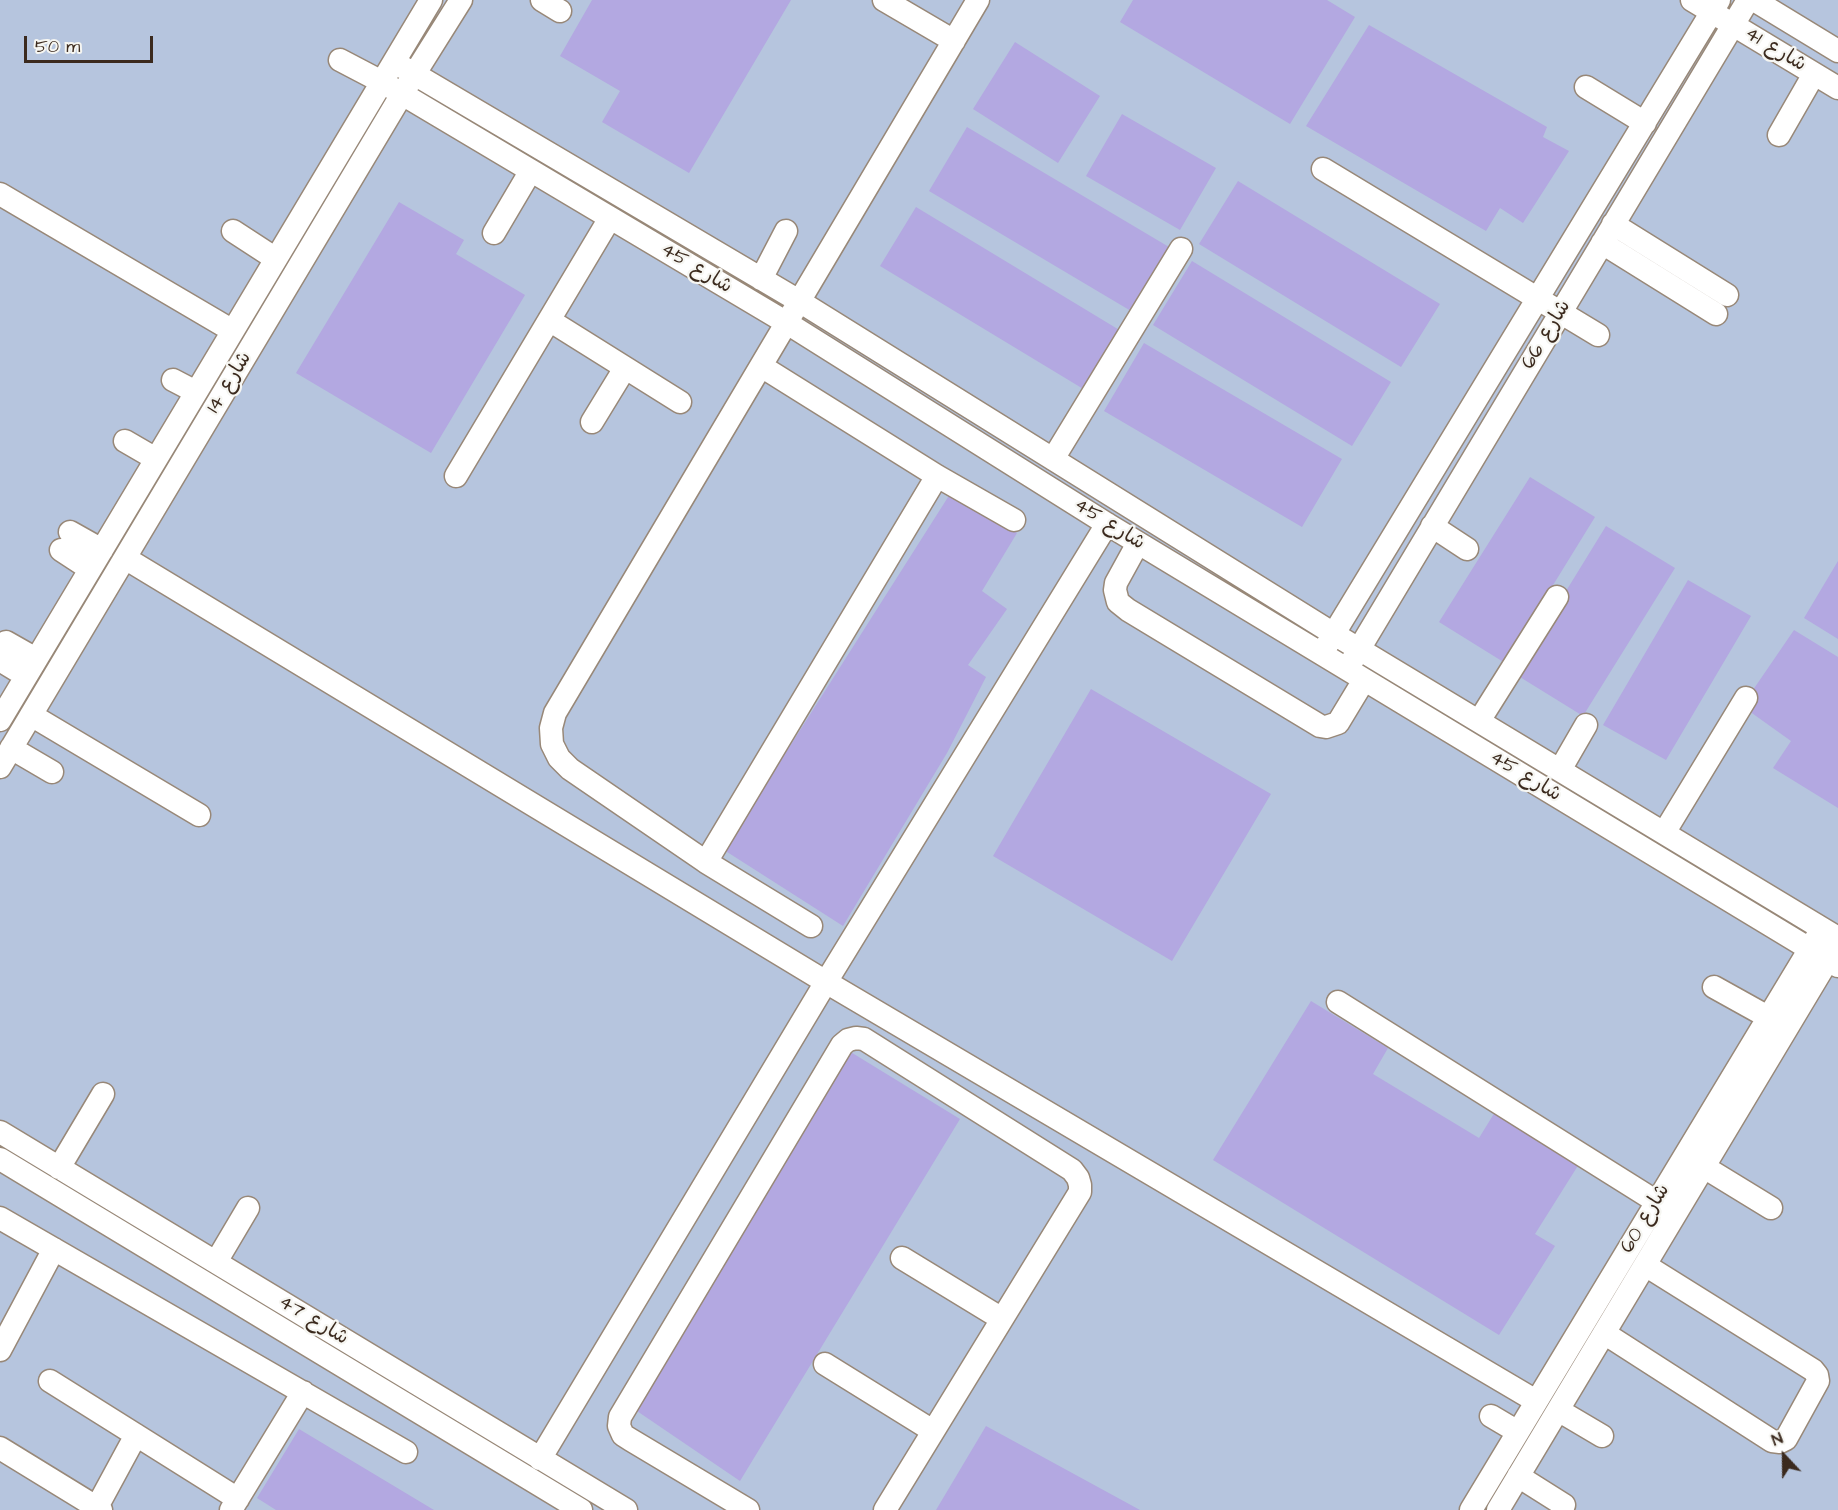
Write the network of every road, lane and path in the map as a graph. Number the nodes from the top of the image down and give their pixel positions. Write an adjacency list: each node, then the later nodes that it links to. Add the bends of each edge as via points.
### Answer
1 (431, 0): 13 (street, شارع 14)
2 (461, 0): 15 (street, شارع 14)
3 (884, 0): 10 (street)
4 (978, 0): 10 (street)
5 (1692, 0): 8 (street, شارع 41)
6 (1748, 0): 9 (street, شارع 66)
7 (1754, 0): 11 (street, شارع 41)
8 (1716, 6): 9 (street, شارع 41); 20 (street, شارع 66)
9 (1733, 25): 14 (street, شارع 41); 29 (street, شارع 66)
10 (954, 40): 34 (street)
11 (1838, 51)
12 (340, 60): 16 (street, شارع 45)
13 (394, 62): 15 (street, شارع 45); 16 (street, شارع 14)
14 (1814, 74): 18 (street, شارع 41); 21 (street)
15 (414, 75): 19 (street, شارع 14); 32 (street, شارع 45)
16 (382, 82): 19 (street, شارع 45); 31 (street, شارع 14)
17 (1586, 87): 20 (street)
18 (1838, 88)
19 (402, 94): 23 (street, شارع 45); 59 (street, شارع 14)
20 (1645, 123): 33 (street, شارع 66)
21 (1779, 135)
22 (1323, 169): 33 (street)
23 (530, 172): 25 (street, شارع 45); 28 (street)
24 (0, 194): 39 (street)
25 (610, 218): 37 (street); 38 (street, شارع 45)
26 (233, 231): 31 (street)
27 (786, 231): 32 (street)
28 (494, 233)
29 (1608, 234): 35 (street); 36 (street, شارع 66)
30 (1180, 249): 49 (street)
31 (276, 259): 39 (street, شارع 14)
32 (761, 279): 34 (street, شارع 45)
33 (1538, 298): 36 (street); 61 (street, شارع 66)
34 (799, 301): 38 (street); 49 (street, شارع 45)
35 (1722, 304)
36 (1561, 311): 40 (street); 54 (street, شارع 66)
37 (549, 321): 42 (street); 50 (street)
38 (787, 323): 41 (street); 53 (street, شارع 45)
39 (233, 331): 44 (street, شارع 14)
40 (1598, 334)
41 (761, 366): 51 (street); 77 (street, via 555,713 551,729 555,751 570,769)
42 (625, 368): 45 (street); 46 (street)
43 (173, 380): 44 (street)
44 (196, 392): 48 (street, شارع 14)
45 (680, 402)
46 (592, 422)
47 (125, 441): 48 (street)
48 (156, 459): 58 (street, شارع 14)
49 (1053, 459): 61 (street, شارع 45)
50 (456, 476)
51 (937, 476): 52 (street); 77 (street)
52 (1014, 520)
53 (1107, 524): 56 (street, شارع 45); 80 (street)
54 (1432, 526): 57 (street); 62 (street, شارع 66)
55 (65, 541): 58 (street)
56 (1138, 543): 64 (street, شارع 45); 66 (street, شارع 66, via 1115,590 1118,602 1138,616 1320,726 1338,723)
57 (1467, 549)
58 (95, 561): 59 (street); 65 (street, شارع 14)
59 (120, 566): 68 (street, شارع 14); 80 (street)
60 (1557, 597): 70 (street)
61 (1334, 634): 62 (street, شارع 45); 64 (street, شارع 66)
62 (1359, 649): 66 (street, شارع 66); 70 (street, شارع 45)
63 (3, 651): 65 (street)
64 (1322, 654): 66 (street, شارع 45)
65 (31, 668): 69 (street, شارع 14)
66 (1355, 675): 79 (street, شارع 45)
67 (1746, 698): 76 (street)
68 (31, 715): 72 (street, شارع 14); 75 (street)
69 (0, 720)
70 (1479, 721): 73 (street, شارع 45)
71 (1586, 725): 73 (street)
72 (6, 758): 74 (street)
73 (1560, 770): 76 (street, شارع 45)
74 (52, 772)
75 (199, 814)
76 (1664, 833): 79 (street, شارع 45)
77 (706, 862): 78 (street)
78 (811, 926)
79 (1829, 947): 83 (street, شارع 60); 87 (street, شارع 60)
80 (826, 982): 103 (street); 112 (street)
81 (1714, 987): 83 (street)
82 (1338, 1002): 89 (street)
83 (1768, 1017): 89 (street, شارع 60)
84 (102, 1094): 88 (street)
85 (0, 1132): 88 (street, شارع 47)
86 (0, 1160): 118 (street, شارع 47)
87 (1704, 1167): 91 (street); 96 (street, شارع 60)
88 (59, 1168): 95 (street, شارع 47)
89 (1657, 1202): 103 (street, شارع 60)
90 (248, 1208): 95 (street)
91 (1771, 1208)
92 (0, 1218): 93 (street)
93 (54, 1249): 99 (street); 102 (street)
94 (902, 1258): 97 (street)
95 (216, 1262): 112 (street, شارع 47)
96 (1645, 1265): 98 (street, شارع 60); 98 (street, via 1813,1370 1818,1381 1786,1439 1772,1441)
97 (1002, 1319): 106 (street); 120 (street, via 1080,1192 1078,1178 1072,1170 864,1039 848,1040 620,1417 623,1435)
98 (1604, 1333): 104 (street, شارع 60)
99 (0, 1350)
100 (825, 1364): 106 (street)
101 (50, 1381): 108 (street)
102 (303, 1392): 111 (street); 115 (street)
103 (1536, 1401): 107 (street, شارع 60)
104 (1558, 1410): 109 (street); 114 (street, شارع 60)
105 (1491, 1416): 107 (street)
106 (933, 1431): 121 (street)
107 (1518, 1432): 113 (street, شارع 60)
108 (136, 1435): 115 (street); 117 (street)
109 (1602, 1437)
110 (0, 1448): 117 (street)
111 (406, 1452)
112 (540, 1459): 119 (street, شارع 47)
113 (1490, 1478): 114 (street); 122 (street, شارع 60)
114 (1514, 1483): 116 (street); 123 (street, شارع 60)
115 (234, 1505)
116 (1564, 1505)
117 (99, 1509)
118 (581, 1510)
119 (626, 1510)
120 (748, 1510)
121 (885, 1510)
122 (1471, 1510)
123 (1498, 1510)

